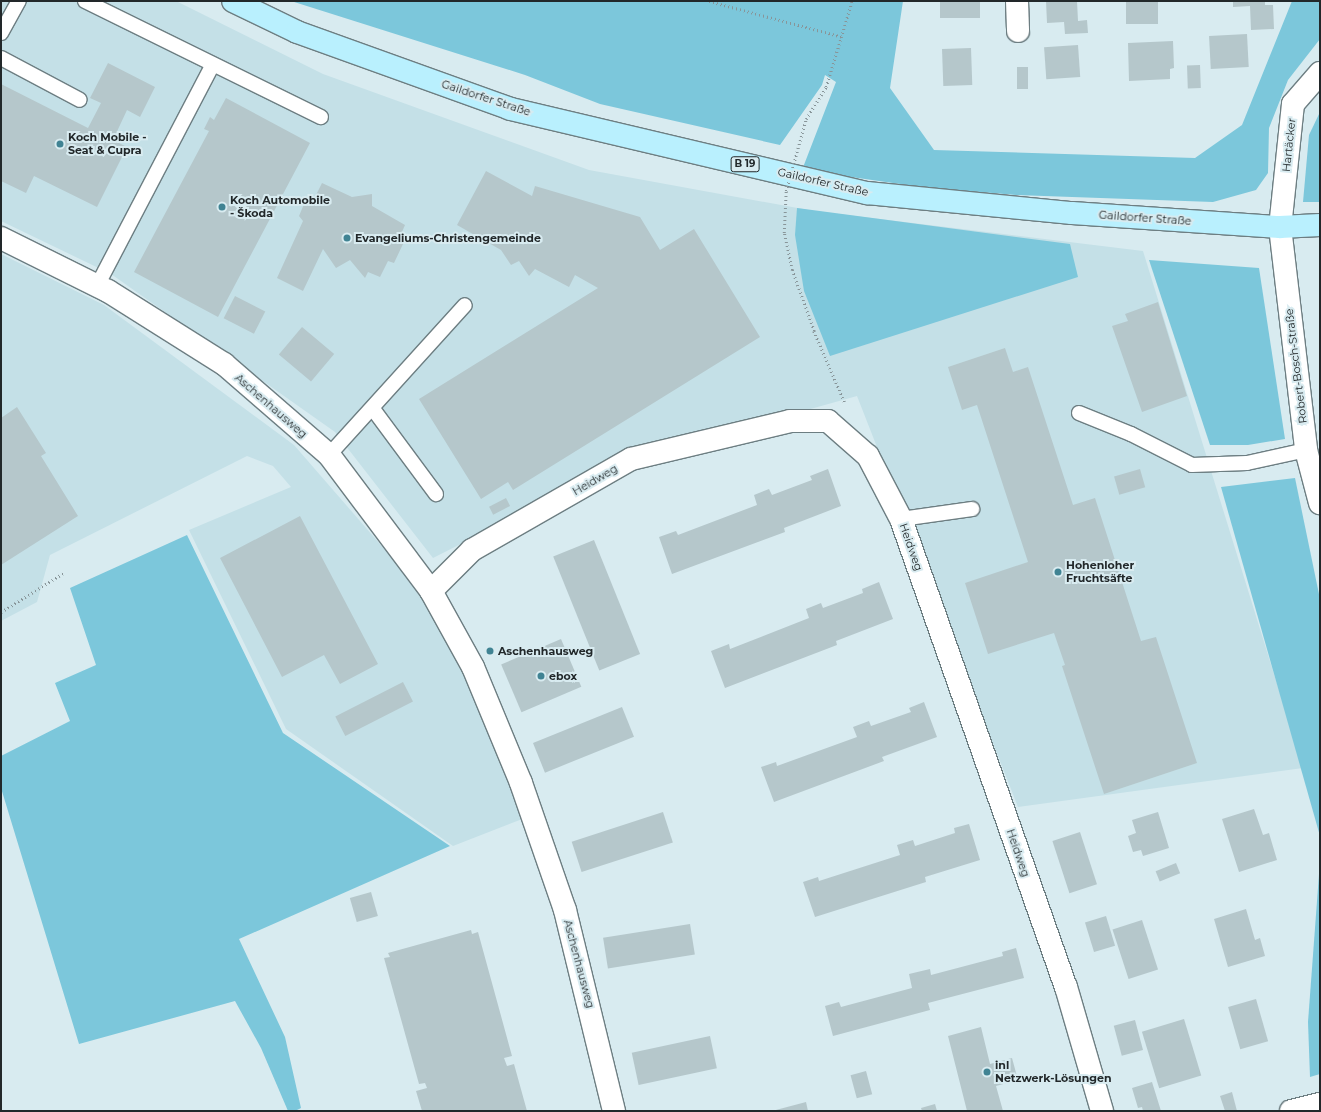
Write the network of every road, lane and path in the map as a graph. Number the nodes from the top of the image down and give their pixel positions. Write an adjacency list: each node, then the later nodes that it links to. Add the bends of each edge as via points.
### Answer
1 (19, 1): 8 (lane)
2 (85, 1): 11 (lane)
3 (233, 1): 16 (main road, Gaildorfer Straße / B 19, via 297,32 510,109 867,193 1072,213)
4 (709, 1): 9 (path)
5 (852, 1): 9 (path)
6 (1017, 1): 7 (street)
7 (1018, 32)
8 (1, 33)
9 (843, 37): 20 (path, bridge, via 826,87 806,119 786,191 784,233 792,270 814,331)
10 (1, 58): 13 (lane)
11 (214, 64): 14 (lane); 18 (lane)
12 (1320, 73): 16 (street, Hartäcker, via 1293,104)
13 (80, 100)
14 (321, 117)
15 (1320, 225): 16 (main road, Gaildorfer Straße / B 19)
16 (1280, 227): 23 (street, Robert-Bosch-Straße)
17 (1, 238): 18 (street, Aschenhausweg)
18 (97, 286): 24 (street, Aschenhausweg, via 224,364)
19 (465, 305): 21 (lane)
20 (847, 408)
21 (373, 409): 24 (lane); 25 (lane)
22 (1079, 413): 23 (lane, via 1131,434 1192,465 1247,463)
23 (1306, 450): 26 (street, Robert-Bosch-Straße)
24 (328, 455): 30 (street, Aschenhausweg)
25 (436, 494)
26 (1320, 503)
27 (972, 509): 28 (lane)
28 (901, 519): 30 (street, Heidweg, via 868,456 828,421 790,421 631,459 472,550); 34 (street, Heidweg, via 1066,987)
29 (65, 572): 31 (path)
30 (432, 591): 33 (street, Aschenhausweg, via 473,667 523,791 564,910)
31 (1, 612)
32 (1320, 1104): 35 (street)
33 (614, 1111)
34 (1102, 1111)
35 (1291, 1111)

